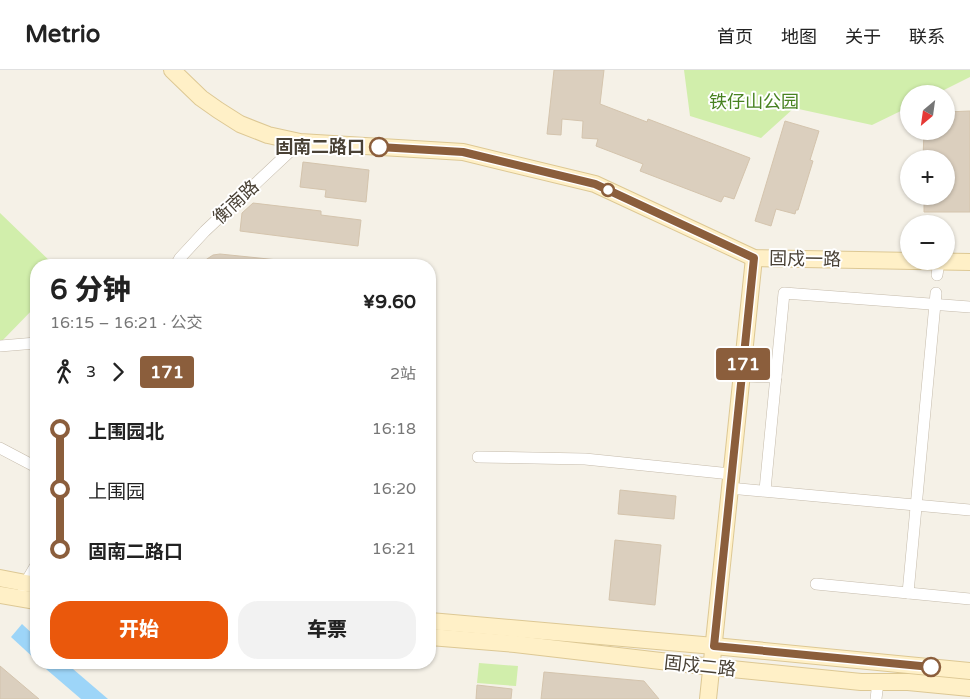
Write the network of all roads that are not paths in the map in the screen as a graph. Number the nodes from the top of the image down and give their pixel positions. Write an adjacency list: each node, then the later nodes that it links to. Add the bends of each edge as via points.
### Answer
1 (172, 70): 2 (street, 固戍一路, via 201,98 240,124)
2 (300, 142): 3 (street, 固戍一路, via 463,152 595,184); 4 (street, 衡南路)
3 (754, 258): 7 (street, 固戍一路); 12 (street)
4 (179, 259)
5 (970, 262): 6 (street, 固戍一路)
6 (955, 265)
7 (900, 266)
8 (935, 299): 9 (street); 13 (street, via 784,293); 19 (street)
9 (970, 307)
10 (30, 344): 11 (street)
11 (0, 346)
12 (741, 376): 13 (street); 17 (street)
13 (776, 377): 18 (street)
14 (0, 448): 16 (street)
15 (478, 457): 17 (street, via 585,459)
16 (30, 464)
17 (730, 481): 18 (street); 31 (street)
18 (765, 490): 19 (street)
19 (916, 505): 20 (street); 25 (street)
20 (970, 510)
21 (0, 578): 22 (street)
22 (30, 584)
23 (30, 584): 26 (street)
24 (816, 584): 25 (street)
25 (908, 592): 27 (street)
26 (7, 596): 28 (street)
27 (970, 598)
28 (30, 600)
29 (436, 622): 31 (street, 固戍二路)
30 (436, 638): 32 (street, 固戍二路)
31 (714, 646): 32 (street); 33 (street, 固戍二路)
32 (712, 667): 34 (street, 固戍二路); 36 (street)
33 (970, 671)
34 (878, 682): 35 (street, 固戍二路); 37 (street)
35 (970, 688)
36 (708, 699)
37 (876, 699)

